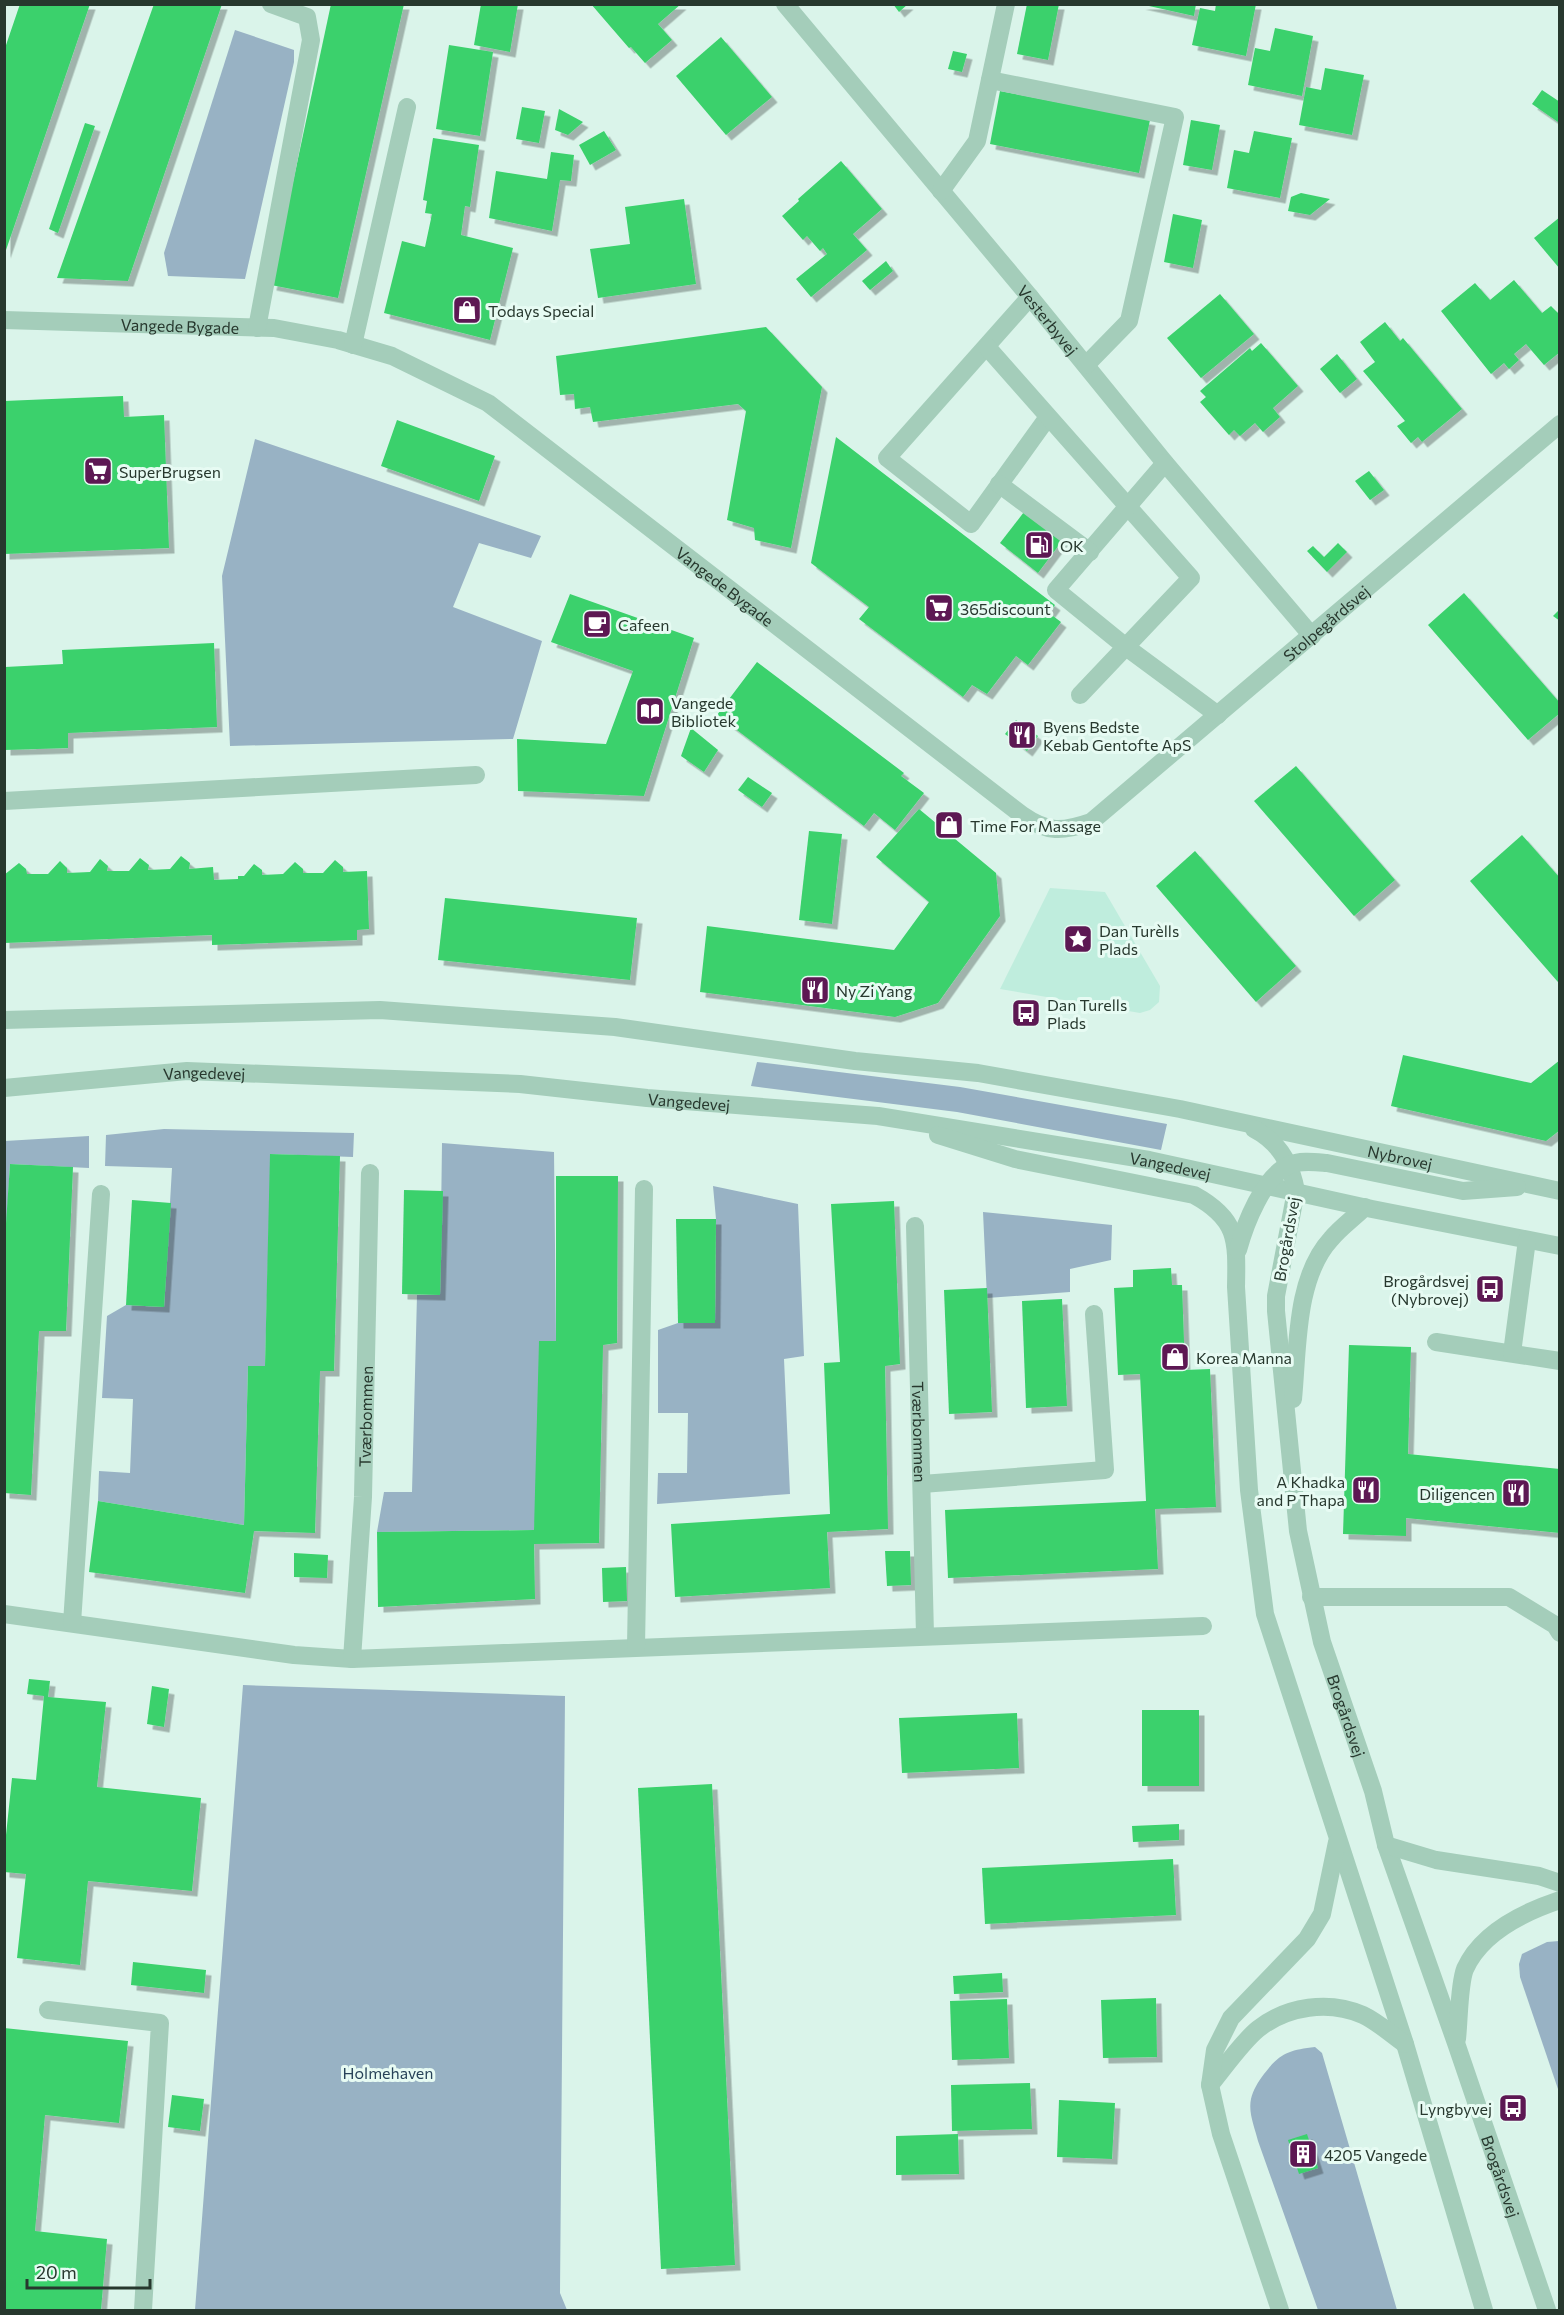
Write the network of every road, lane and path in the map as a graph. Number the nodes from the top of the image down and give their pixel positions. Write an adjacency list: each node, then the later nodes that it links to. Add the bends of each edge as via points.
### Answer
1 (271, 4): 9 (street, via 307,17 311,40)
2 (785, 4): 6 (street, Vesterbyvej)
3 (1006, 4): 4 (street)
4 (990, 80): 6 (street, via 977,141); 12 (street, via 1175,117 1129,321)
5 (407, 107): 10 (street)
6 (941, 191): 7 (street, Vesterbyvej)
7 (1030, 297): 11 (street); 12 (street, Vesterbyvej)
8 (4, 320): 9 (street, Vangede Bygade)
9 (256, 328): 10 (street, Vangede Bygade, via 285,330)
10 (353, 345): 25 (street, Vangede Bygade, via 392,356 488,403 1035,824 1068,830)
11 (987, 347): 13 (street); 16 (street, via 887,458 971,524)
12 (1086, 365): 15 (street, Vesterbyvej)
13 (1048, 417): 16 (street); 17 (street)
14 (1560, 424): 19 (street, Stolpegårdsvej)
15 (1165, 463): 17 (street); 19 (street, Vesterbyvej)
16 (999, 484): 18 (street)
17 (1127, 507): 18 (street); 20 (street, via 1191,578)
18 (1090, 552): 20 (street, via 1056,590)
19 (1312, 636): 22 (street, Stolpegårdsvej)
20 (1126, 647): 21 (street); 22 (street)
21 (1080, 695)
22 (1218, 715): 25 (street, Stolpegårdsvej)
23 (476, 775): 24 (street)
24 (4, 801)
25 (1091, 822)
26 (4, 1020): 29 (street, via 380,1010 615,1026 855,1061 978,1073)
27 (4, 1088): 28 (street, Vangedevej, via 187,1071 520,1083 646,1098)
28 (878, 1116): 32 (street, Vangedevej, via 1149,1160); 42 (street, via 1015,1159 1194,1196 1213,1206 1226,1220)
29 (1242, 1122): 30 (street, Brogårdsvej, via 1280,1147); 33 (street, Nybrovej)
30 (1288, 1165): 32 (street); 33 (street, via 1327,1163 1463,1191); 35 (street, Brogårdsvej)
31 (370, 1173): 56 (street, Tværbommen, via 363,1497)
32 (1268, 1185): 35 (street, Vangedevej); 42 (street, via 1245,1226)
33 (1537, 1186): 36 (street, Nybrovej)
34 (644, 1189): 55 (street)
35 (1296, 1191): 38 (street, Vangedevej); 47 (street, Brogårdsvej, via 1276,1296)
36 (1560, 1191)
37 (101, 1194): 51 (street)
38 (1365, 1207): 40 (street); 47 (street, via 1330,1239 1312,1269 1301,1303)
39 (915, 1226): 48 (street, Tværbommen)
40 (1527, 1240): 41 (street); 45 (street)
41 (1560, 1246)
42 (1237, 1253): 57 (street, via 1249,1490 1265,1614)
43 (1094, 1314): 48 (street, via 1105,1470)
44 (1436, 1342): 45 (street)
45 (1512, 1353): 46 (street)
46 (1560, 1361)
47 (1289, 1435): 49 (street, Brogårdsvej, via 1298,1531)
48 (922, 1484): 54 (street, Tværbommen)
49 (1311, 1597): 53 (street, via 1509,1597 1555,1625); 58 (street, Brogårdsvej, via 1322,1642 1373,1791)
50 (4, 1614): 51 (street)
51 (72, 1623): 56 (street, via 294,1655)
52 (1203, 1626): 54 (street)
53 (1560, 1633)
54 (925, 1635): 55 (street)
55 (636, 1647): 56 (street)
56 (352, 1659)
57 (1337, 1840): 63 (street); 64 (street, via 1322,1914 1307,1939 1232,2018 1215,2050)
58 (1386, 1845): 59 (street, via 1436,1860 1539,1876); 62 (street, Brogårdsvej)
59 (1560, 1883)
60 (1560, 1900): 62 (street, via 1530,1910 1478,1947 1464,1971)
61 (48, 2010): 65 (street, via 160,2023)
62 (1456, 2043): 68 (street, Brogårdsvej)
63 (1405, 2044): 64 (street, via 1365,2016 1346,2009 1315,2007 1293,2011 1259,2029); 67 (street)
64 (1210, 2085): 66 (street, via 1221,2134)
65 (142, 2310)
66 (1280, 2310)
67 (1484, 2310)
68 (1547, 2310)

